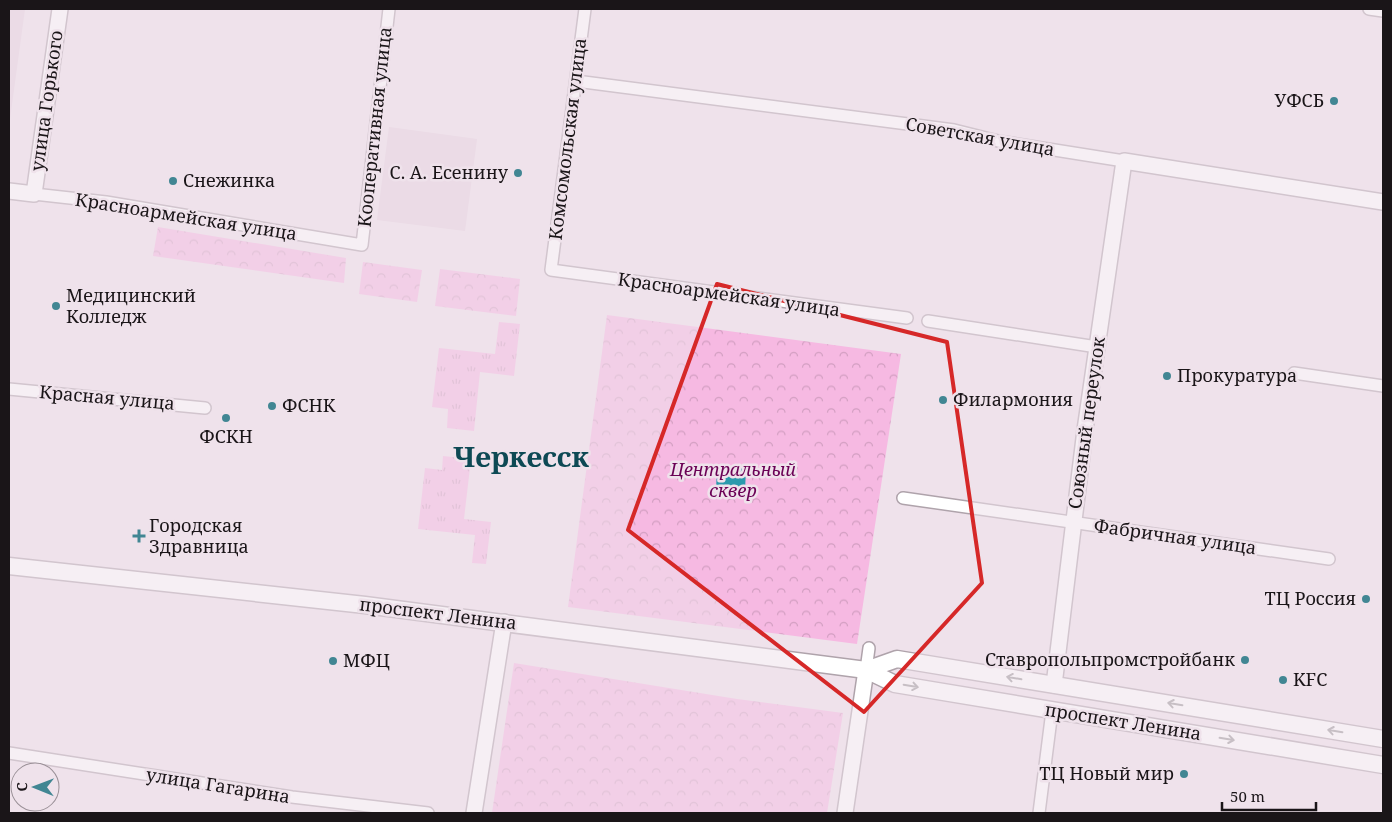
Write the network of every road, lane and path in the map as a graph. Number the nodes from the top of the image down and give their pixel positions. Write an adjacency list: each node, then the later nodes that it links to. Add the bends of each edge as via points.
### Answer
1 (60, 9): 9 (street, улица Горького)
2 (389, 9): 11 (street, Кооперативная улица)
3 (585, 9): 6 (street, Комсомольская улица)
4 (1368, 9): 5 (street)
5 (1383, 11)
6 (576, 81): 7 (street, Советская улица, via 954,130 998,141); 12 (street, Комсомольская улица)
7 (1124, 161): 10 (street, Советская улица); 15 (street, Союзный переулок)
8 (9, 191): 9 (street, Красноармейская улица)
9 (34, 194): 11 (street, Красноармейская улица, via 106,202)
10 (1383, 202)
11 (362, 245)
12 (552, 270): 13 (street, Красноармейская улица)
13 (907, 318)
14 (928, 321): 15 (street)
15 (1097, 347): 21 (street, Союзный переулок)
16 (1294, 373): 17 (street)
17 (1383, 386)
18 (9, 389): 19 (street, Красная улица)
19 (205, 408)
20 (903, 498): 21 (street, Фабричная улица)
21 (1073, 523): 22 (street, Фабричная улица); 27 (street, Союзный переулок)
22 (1329, 559)
23 (9, 566): 24 (main road, проспект Ленина)
24 (504, 622): 26 (main road, проспект Ленина); 33 (street)
25 (869, 648): 26 (street)
26 (866, 670): 27 (main road, проспект Ленина, one-way to 26, via 897,659); 28 (main road, проспект Ленина, one-way to 28, via 895,684); 34 (street)
27 (1054, 685): 29 (main road, проспект Ленина, one-way to 27)
28 (1052, 710): 31 (main road, проспект Ленина, one-way to 31); 35 (street)
29 (1383, 739)
30 (9, 753): 32 (street, улица Гагарина, via 302,798)
31 (1383, 765)
32 (428, 813)
33 (474, 813)
34 (845, 813)
35 (1039, 813)

